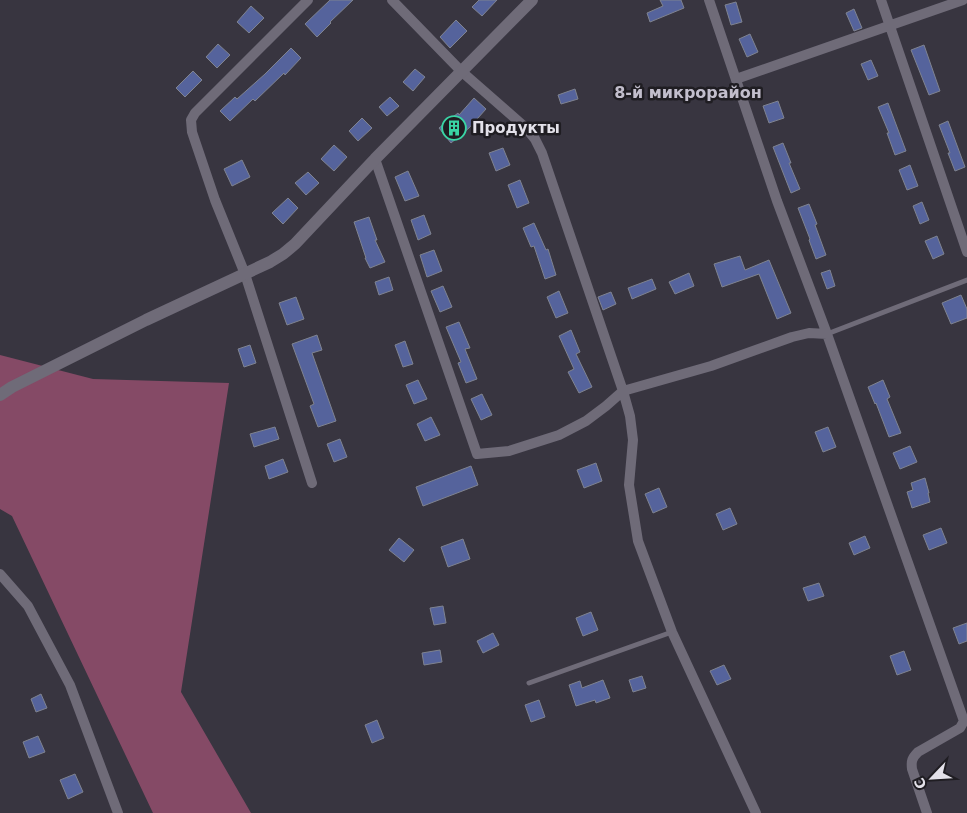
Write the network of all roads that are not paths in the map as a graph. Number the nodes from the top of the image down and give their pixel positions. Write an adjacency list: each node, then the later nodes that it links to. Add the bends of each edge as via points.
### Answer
1 (308, 0): 12 (street, via 191,120 215,200)
2 (392, 0): 8 (street)
3 (532, 0): 8 (street)
4 (709, 0): 9 (street)
5 (881, 0): 7 (street)
6 (963, 0): 7 (street)
7 (890, 26): 9 (street); 11 (street)
8 (461, 71): 10 (street); 15 (street, via 536,139)
9 (736, 79): 14 (street, via 777,202)
10 (375, 159): 12 (street, via 295,244 270,262); 15 (street, via 478,454 509,451 559,435 586,421)
11 (967, 252)
12 (245, 274): 16 (street); 17 (street)
13 (967, 280): 14 (lane)
14 (827, 334): 15 (street, via 809,333 792,337 711,366); 23 (street, via 964,721 960,728 918,752 911,762)
15 (623, 391): 19 (street, via 633,440 629,485 638,541)
16 (0, 394)
17 (312, 483)
18 (0, 574): 21 (street, via 28,606 70,685)
19 (672, 632): 20 (lane); 22 (street)
20 (529, 683)
21 (118, 813)
22 (756, 813)
23 (927, 813)

